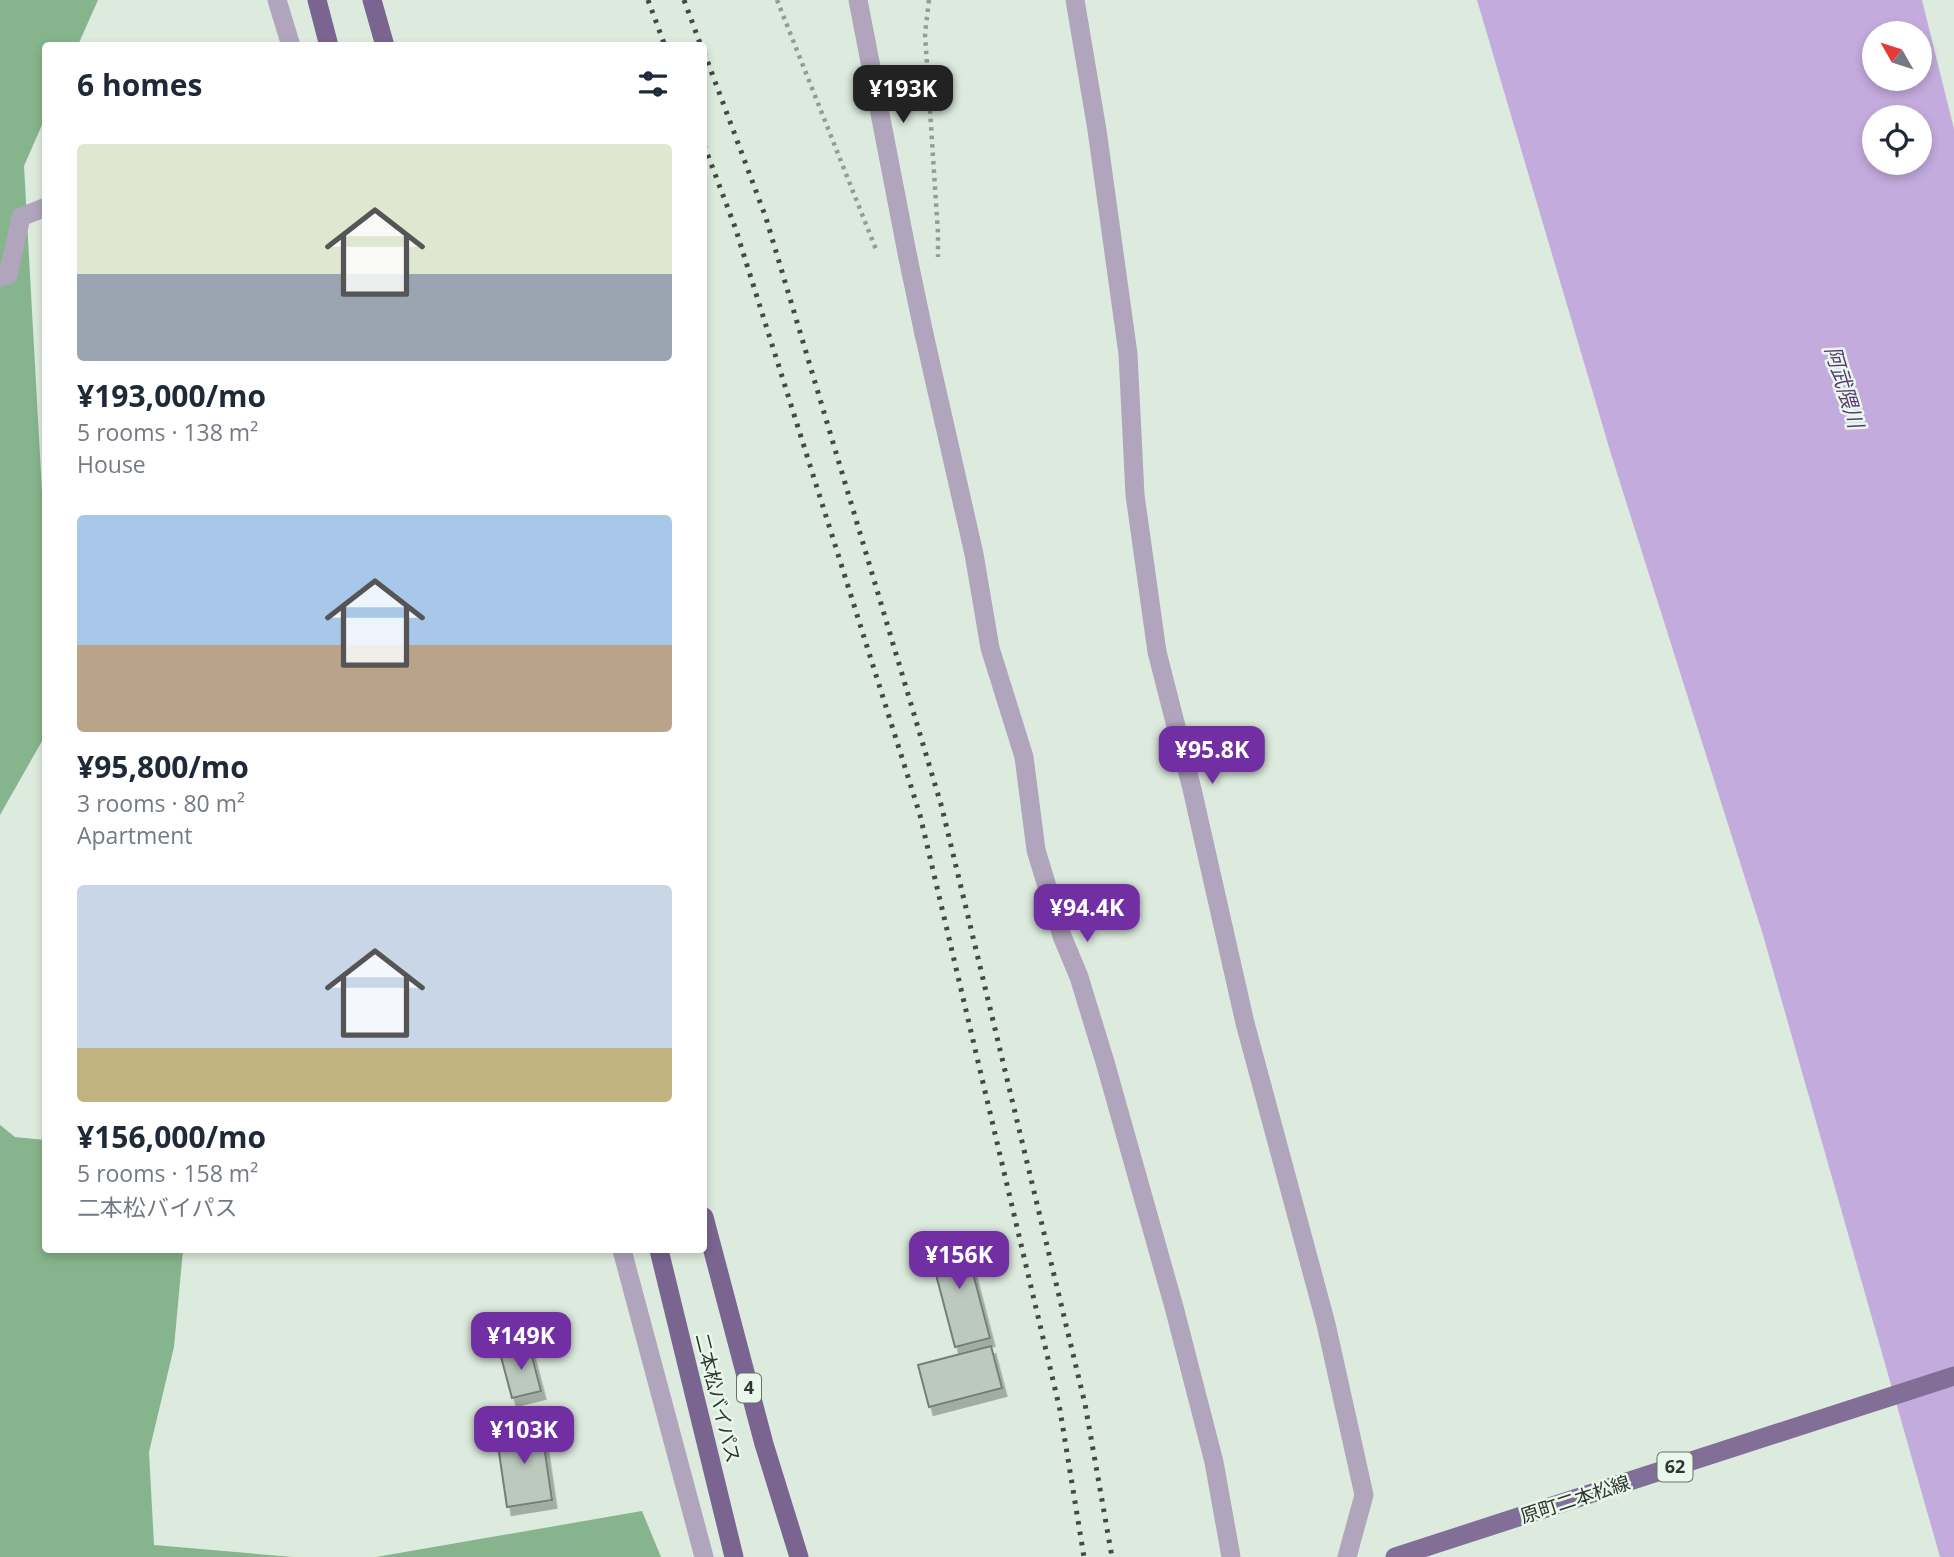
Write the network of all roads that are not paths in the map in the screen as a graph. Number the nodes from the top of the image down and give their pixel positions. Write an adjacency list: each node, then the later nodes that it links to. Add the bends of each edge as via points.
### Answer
1 (277, 0): 6 (street)
2 (317, 0): 7 (highway)
3 (372, 0): 8 (highway)
4 (858, 0): 18 (street, via 990,648 1024,757 1036,849 1105,1062 1174,1307 1214,1462)
5 (1076, 0): 19 (street, via 1128,354 1135,495 1157,652 1245,1023 1326,1324 1364,1495)
6 (290, 42)
7 (328, 42)
8 (384, 42)
9 (42, 209): 10 (street, via 21,217 8,275)
10 (0, 277)
11 (707, 1228): 17 (highway, 二本松バイパス / 4)
12 (623, 1253): 15 (street)
13 (660, 1253): 16 (highway, 二本松バイパス)
14 (1954, 1376): 20 (main road, 原町二本松線 / 62)
15 (704, 1557)
16 (734, 1557)
17 (799, 1557)
18 (1231, 1557)
19 (1347, 1557)
20 (1395, 1557)

